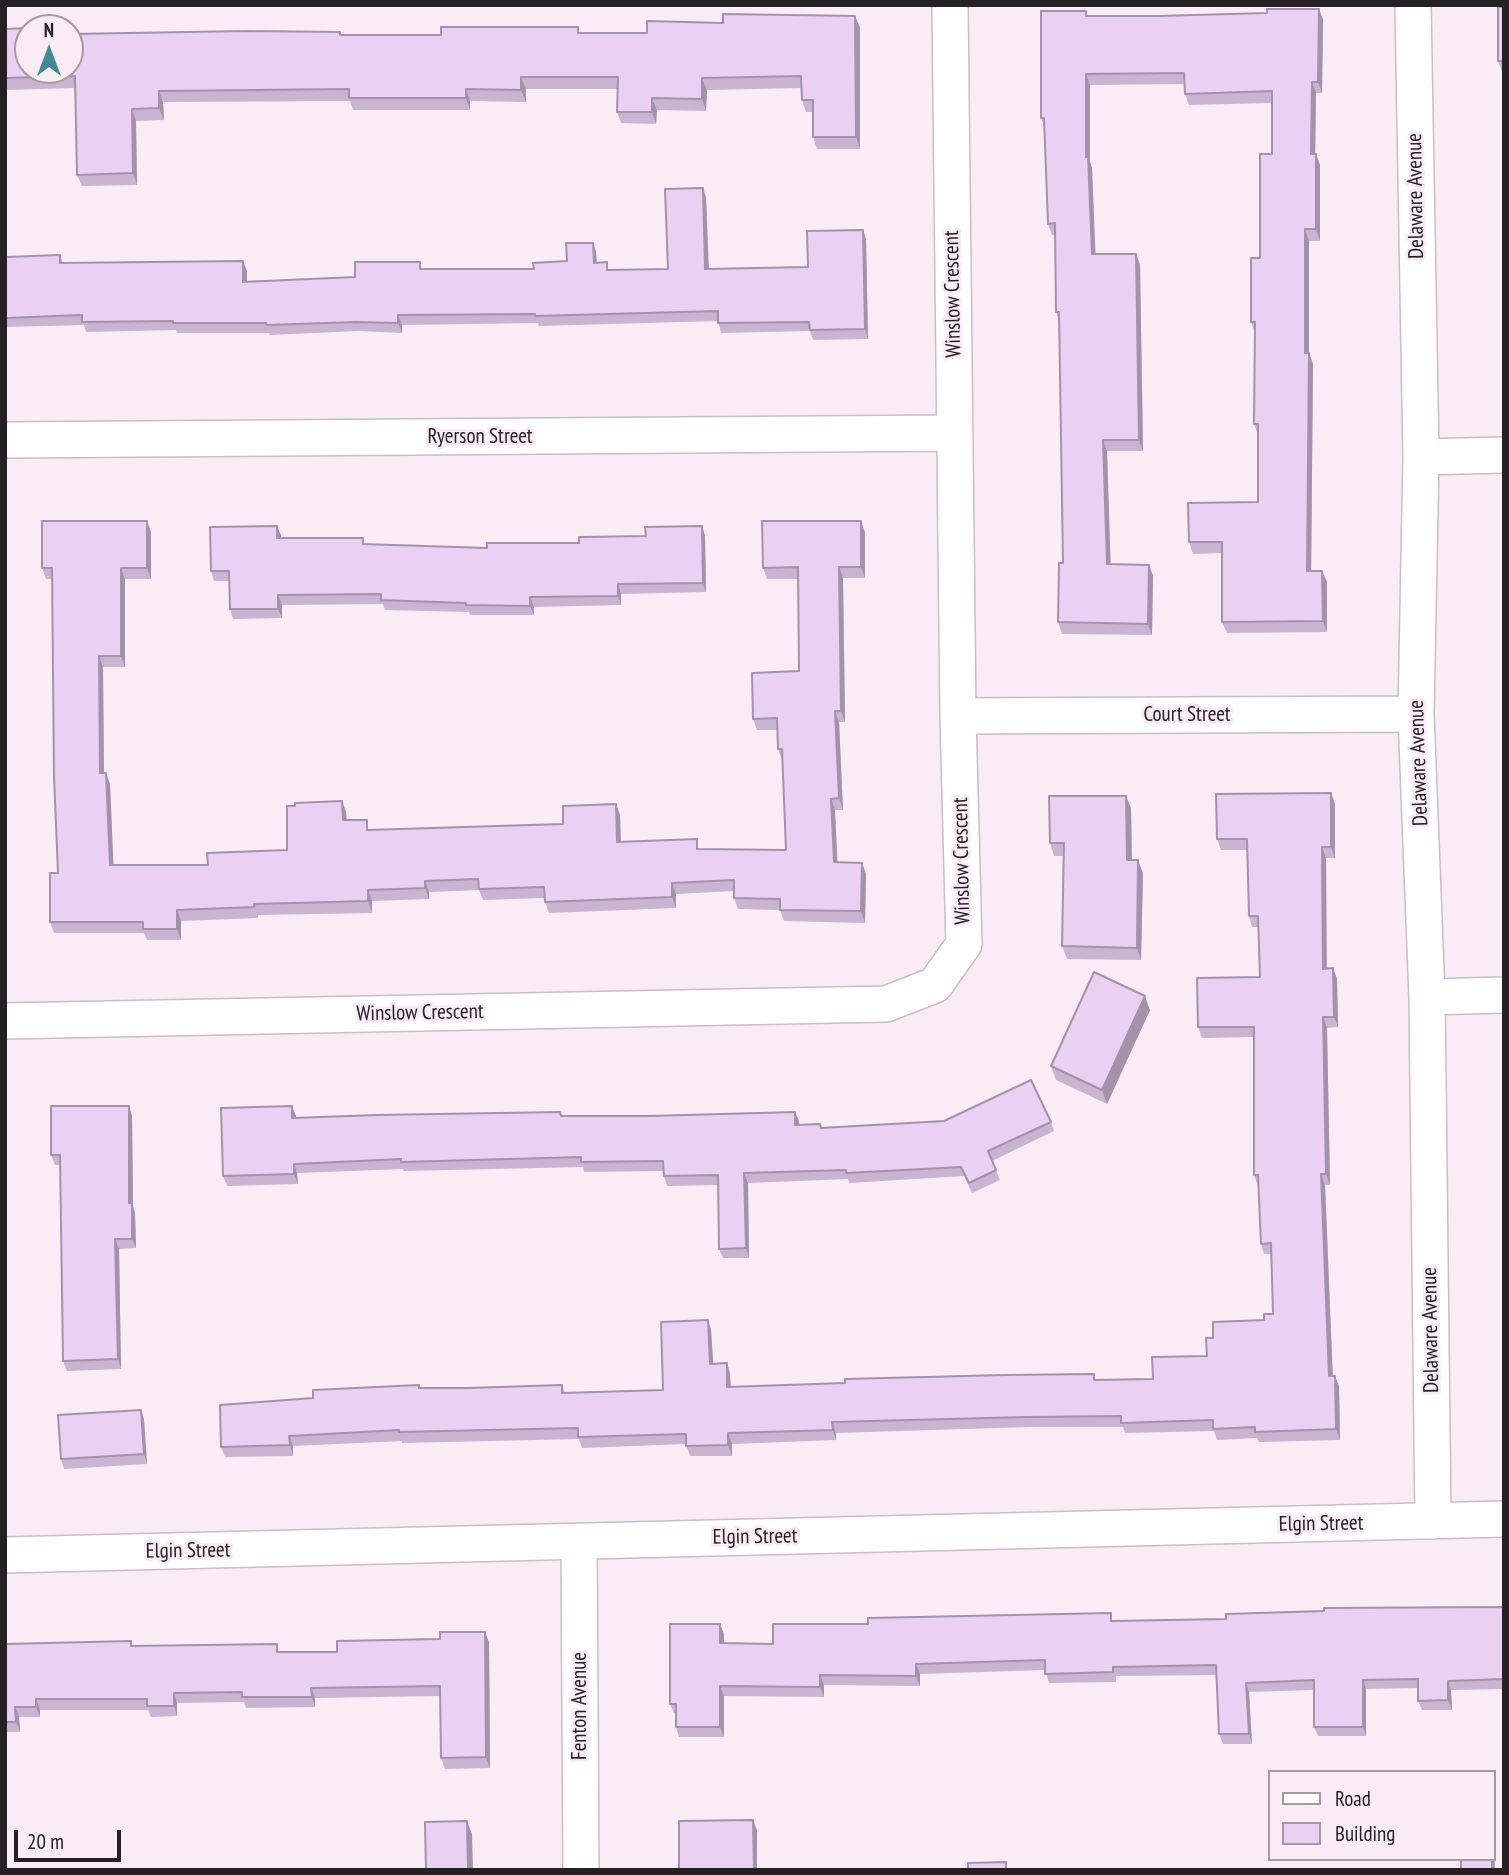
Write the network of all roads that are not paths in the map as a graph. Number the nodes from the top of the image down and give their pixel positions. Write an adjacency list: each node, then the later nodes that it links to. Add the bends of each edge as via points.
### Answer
1 (950, 5): 3 (street, Winslow Crescent)
2 (1413, 5): 6 (street, Delaware Avenue)
3 (955, 433): 4 (street, Ryerson Street); 8 (street, Winslow Crescent)
4 (5, 440)
5 (1504, 455): 6 (street)
6 (1421, 457): 7 (street, Delaware Avenue)
7 (1416, 714): 8 (street, Court Street); 10 (street, Delaware Avenue)
8 (958, 716): 11 (street, Winslow Crescent, via 964,944 935,985 886,1004)
9 (1504, 995): 10 (street)
10 (1427, 997): 13 (street, Delaware Avenue)
11 (5, 1021)
12 (1504, 1519): 13 (street, Elgin Street)
13 (1433, 1521): 14 (street, Elgin Street)
14 (579, 1542): 15 (street, Elgin Street); 16 (street, Fenton Avenue)
15 (5, 1555)
16 (581, 1870)

